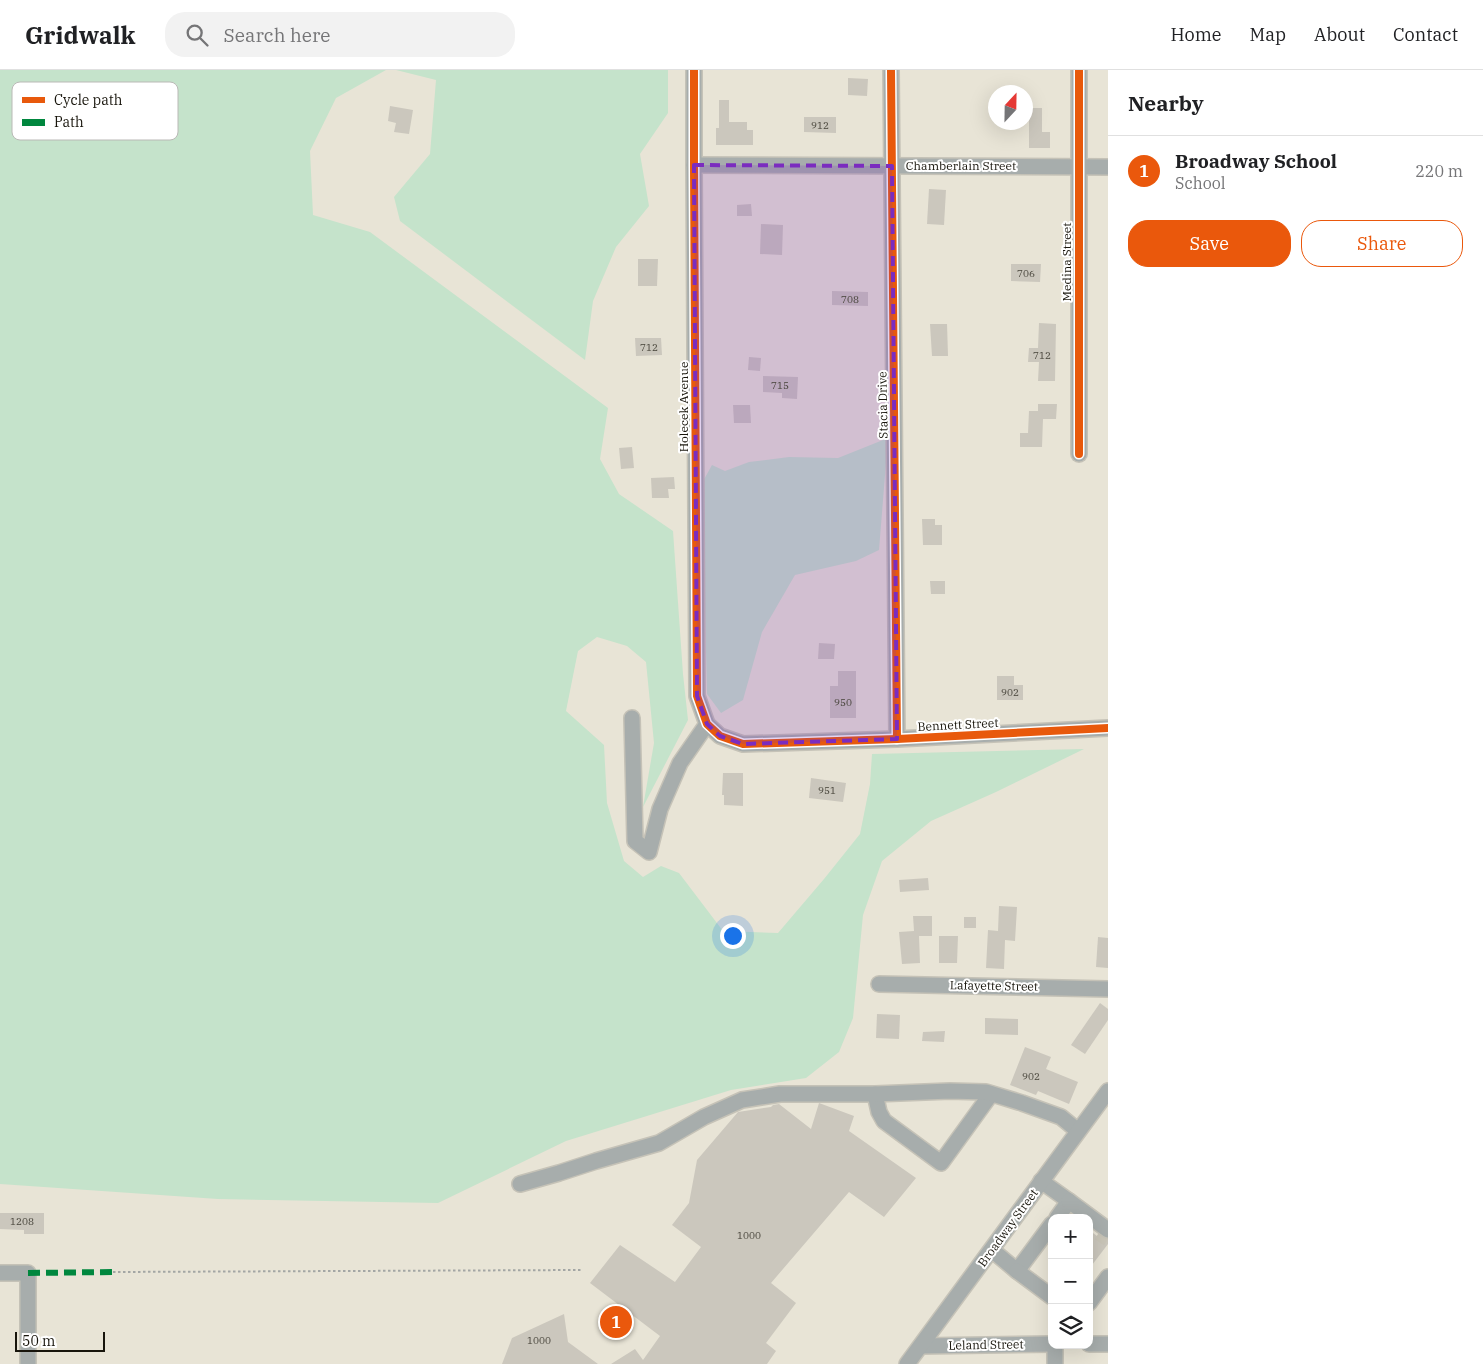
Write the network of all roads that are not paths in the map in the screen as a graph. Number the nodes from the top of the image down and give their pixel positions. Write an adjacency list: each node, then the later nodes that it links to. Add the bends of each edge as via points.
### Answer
1 (694, 70): 4 (street, Holecek Avenue)
2 (891, 70): 5 (street, Stacia Drive)
3 (1079, 70): 6 (street, Medina Street)
4 (694, 165): 5 (street, Chamberlain Street); 10 (street, Holecek Avenue, via 698,696)
5 (892, 166): 6 (street, Chamberlain Street); 13 (street, Stacia Drive)
6 (1079, 167): 7 (street, Chamberlain Street); 8 (street, Medina Street)
7 (1108, 167)
8 (1079, 454)
9 (632, 718): 10 (street, via 635,841 648,852 660,809 680,763)
10 (707, 724): 12 (street, Holecek Avenue)
11 (1108, 728): 13 (street, Bennett Street)
12 (720, 736): 13 (street, Bennett Street, via 743,744)
13 (897, 739)
14 (879, 984): 15 (street, Lafayette Street)
15 (1108, 989)
16 (1108, 1091): 19 (street, Broadway Street)
17 (876, 1094): 18 (street, via 950,1091); 18 (street, via 884,1121 941,1163); 21 (street, via 780,1094 742,1100 659,1143)
18 (991, 1094): 19 (street, via 1060,1117)
19 (1078, 1131): 20 (street, Broadway Street)
20 (1041, 1181): 22 (street); 26 (street, Broadway Street)
21 (520, 1184)
22 (1069, 1201): 23 (street); 24 (street)
23 (1060, 1214)
24 (1083, 1214)
25 (1048, 1229): 27 (street)
26 (992, 1250): 27 (street); 35 (street, Broadway Street)
27 (1017, 1270): 30 (street)
28 (0, 1273): 37 (street, via 28,1273)
29 (1108, 1277): 31 (street)
30 (1048, 1294)
31 (1093, 1298)
32 (1093, 1344): 33 (street)
33 (1108, 1344)
34 (1048, 1345): 35 (street, Leland Street)
35 (921, 1346): 38 (street, Broadway Street)
36 (1053, 1349): 39 (street)
37 (28, 1364)
38 (907, 1364)
39 (1055, 1364)

